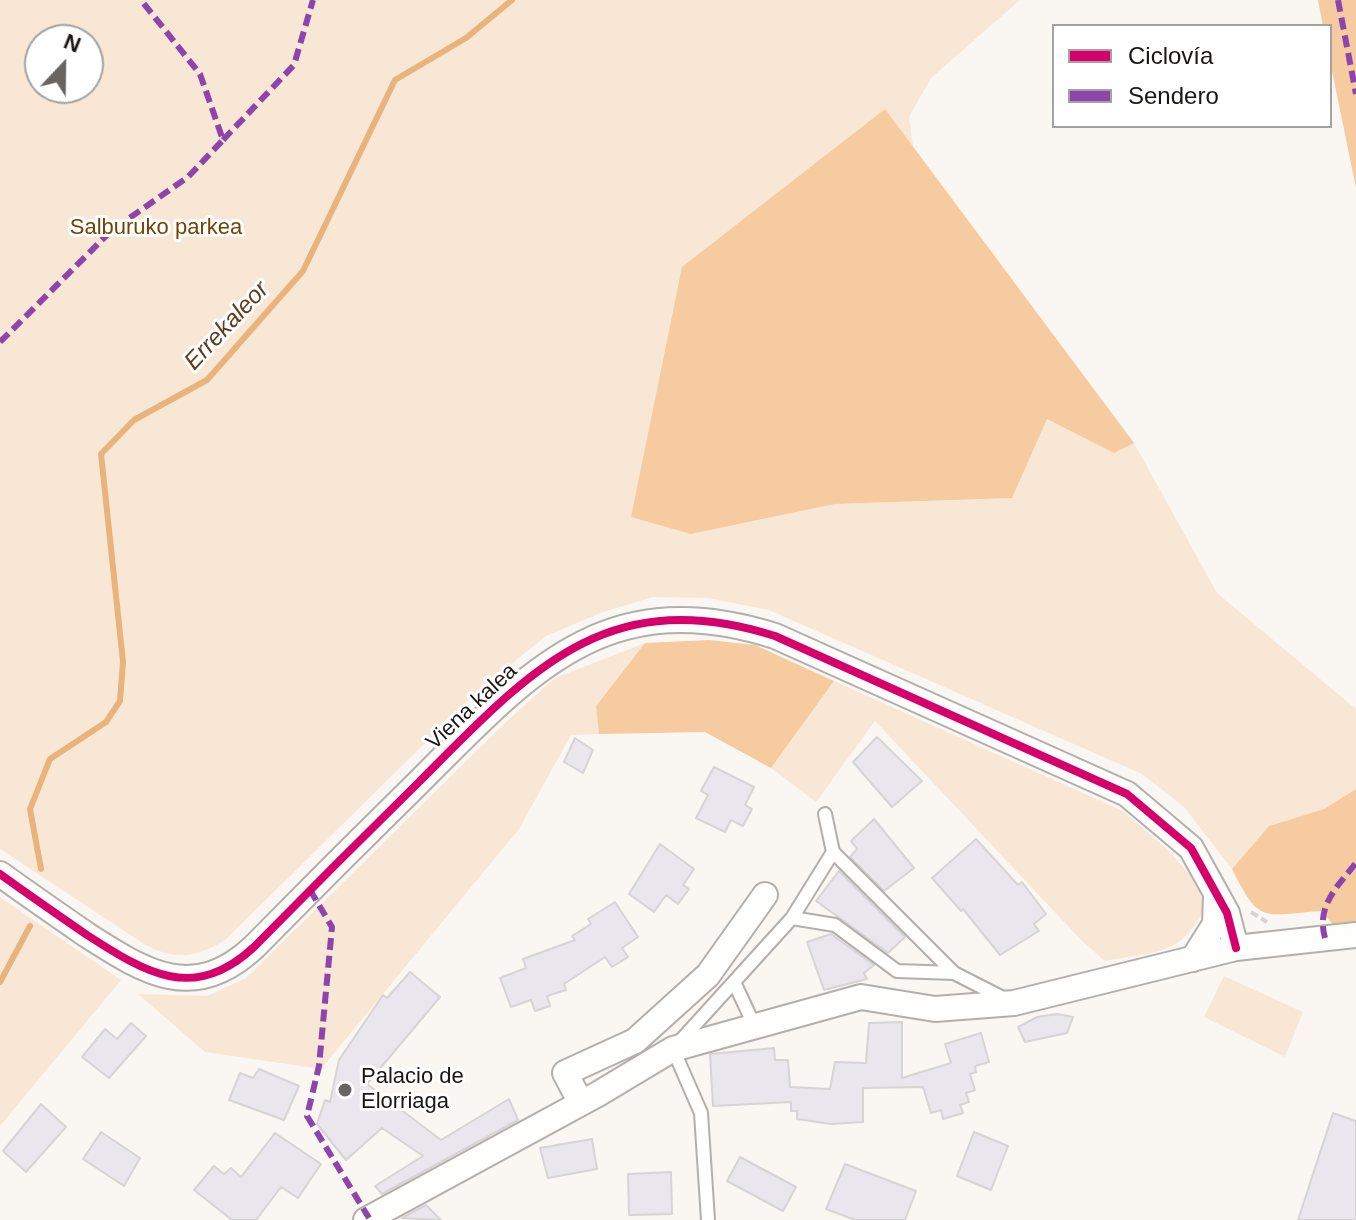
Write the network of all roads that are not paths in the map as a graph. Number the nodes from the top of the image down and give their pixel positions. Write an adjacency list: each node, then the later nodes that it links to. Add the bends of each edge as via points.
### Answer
1 (825, 814): 2 (lane)
2 (833, 852): 6 (lane); 11 (lane)
3 (0, 874): 5 (street, Viena kalea, via 133,965 179,979 214,973 240,960 517,684 569,649 623,628 674,619 738,624 775,636 1127,794 1191,848)
4 (765, 895): 16 (street, via 708,975 635,1041 565,1073)
5 (1233, 908): 7 (street, via 1250,935); 9 (street, Viena kalea); 10 (street, via 1215,924)
6 (792, 918): 11 (lane, via 835,925 897,971); 12 (lane)
7 (1287, 934): 8 (street); 9 (street)
8 (1356, 935)
9 (1236, 948): 10 (street)
10 (1193, 959): 13 (street)
11 (954, 973): 13 (lane)
12 (734, 982): 14 (lane); 15 (lane)
13 (1014, 1003): 14 (street, via 935,1009 861,997)
14 (755, 1027): 15 (street)
15 (673, 1049): 16 (street); 18 (lane, via 701,1113)
16 (581, 1103): 17 (street)
17 (366, 1220)
18 (708, 1220)

